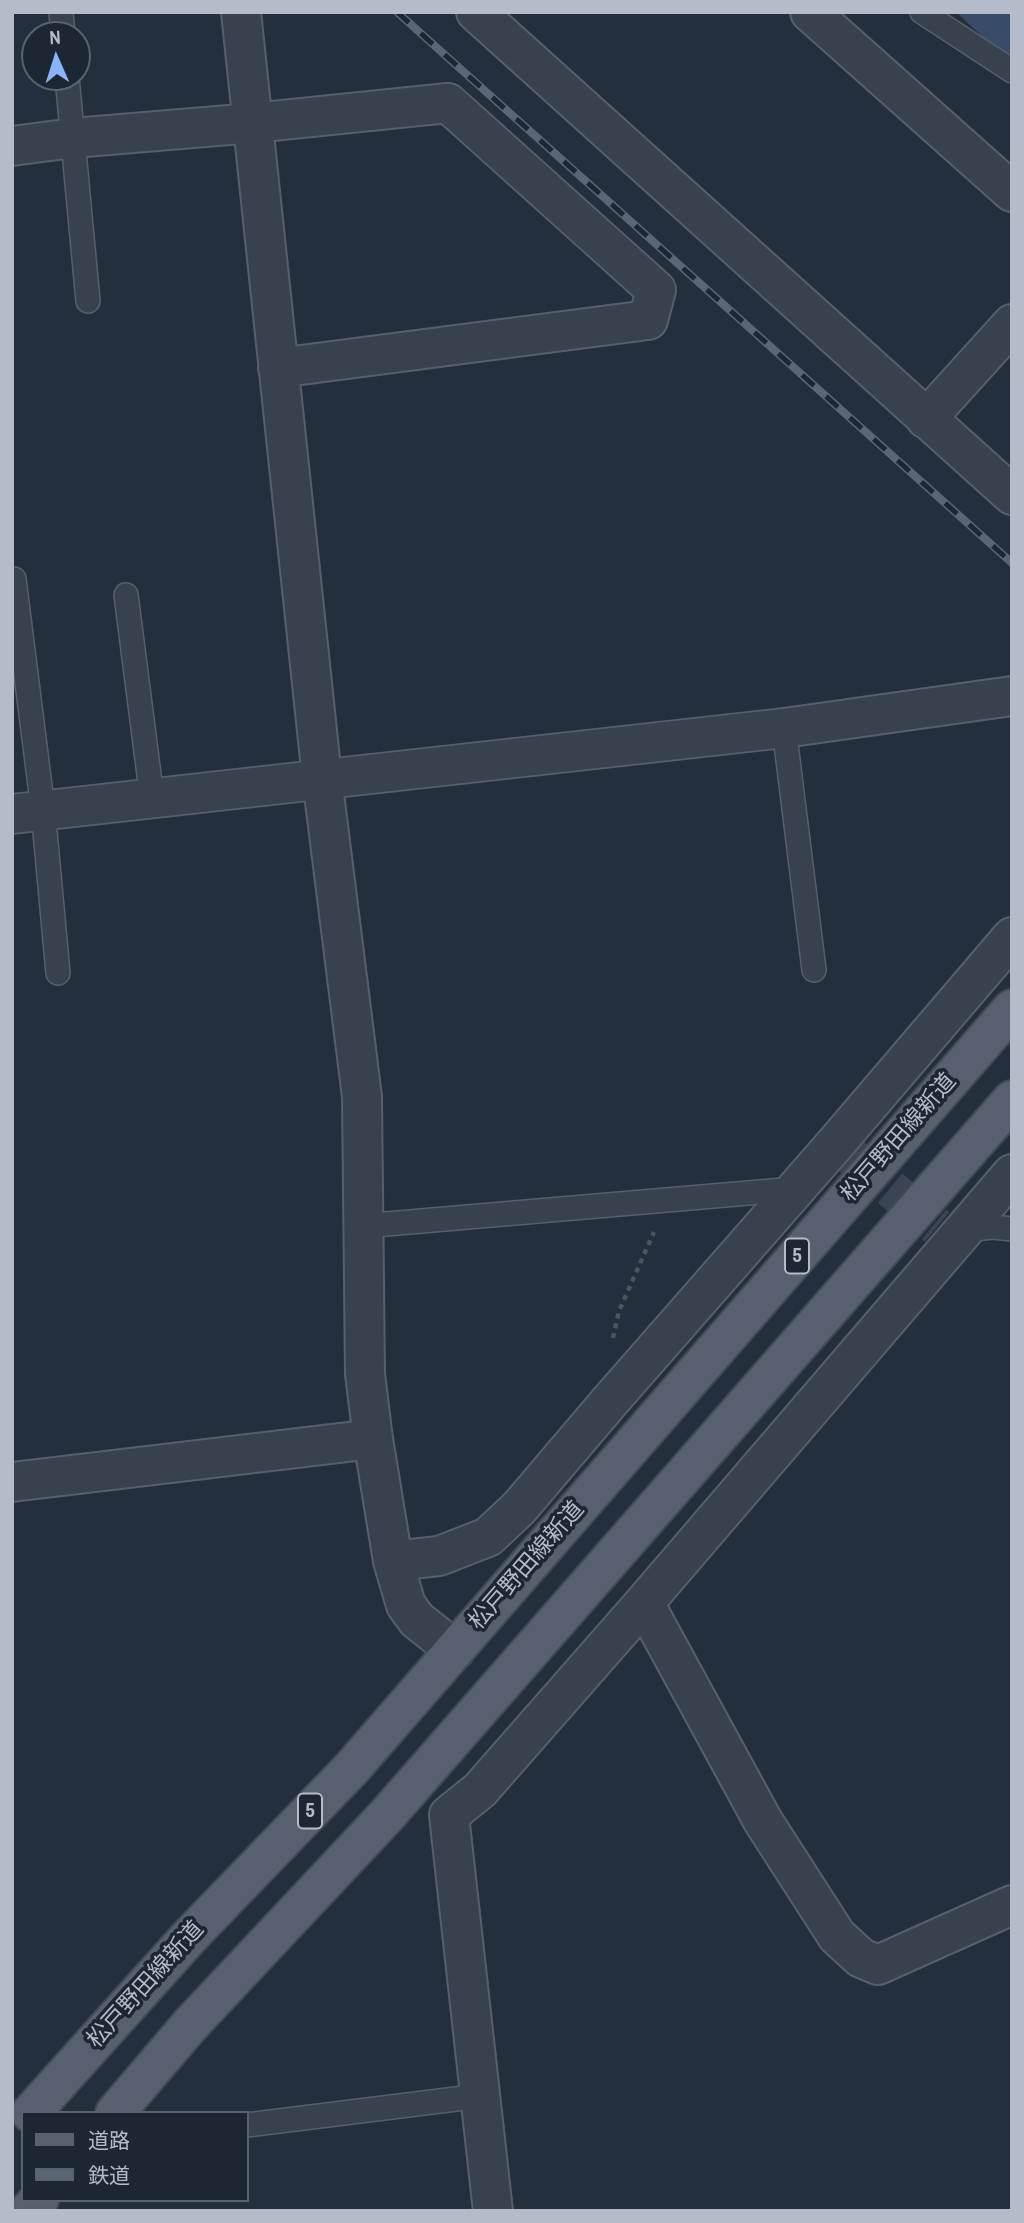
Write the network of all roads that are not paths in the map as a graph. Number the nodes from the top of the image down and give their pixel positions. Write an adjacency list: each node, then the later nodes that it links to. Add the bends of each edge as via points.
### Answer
1 (241, 12): 7 (street)
2 (476, 12): 14 (street)
3 (810, 12): 10 (street)
4 (922, 12): 5 (lane)
5 (1012, 71)
6 (69, 91): 8 (lane)
7 (253, 123): 8 (street); 13 (street); 13 (street, via 448,103 656,290 648,320)
8 (74, 138): 9 (street); 11 (lane)
9 (12, 146)
10 (1012, 192)
11 (88, 301)
12 (1012, 324): 14 (street)
13 (278, 368): 20 (street)
14 (926, 419): 15 (street)
15 (1012, 495)
16 (14, 579): 22 (lane)
17 (126, 595): 21 (lane)
18 (1012, 696): 19 (street)
19 (784, 728): 20 (street); 24 (lane)
20 (322, 778): 21 (street); 30 (street, via 362,1097)
21 (152, 798): 22 (street)
22 (27, 812): 25 (lane)
23 (1012, 937): 29 (street, via 841,1148)
24 (814, 970)
25 (58, 973)
26 (1012, 1009): 37 (main road, 松戸野田線新道 / 5)
27 (1012, 1100): 41 (main road, via 387,1815 190,2025)
28 (1012, 1174): 32 (street)
29 (795, 1189): 30 (lane); 35 (street, via 519,1508 488,1536 439,1556)
30 (363, 1226): 33 (street, via 365,1374)
31 (1012, 1229): 32 (lane)
32 (951, 1233): 36 (street)
33 (373, 1439): 34 (street); 35 (street)
34 (12, 1482)
35 (393, 1561): 37 (street, via 406,1605 417,1620)
36 (644, 1603): 38 (street, via 763,1821 837,1936 861,1958 877,1965); 39 (street, via 480,1790 449,1815)
37 (455, 1650): 40 (main road, 松戸野田線新道 / 5, via 351,1769 189,1937)
38 (1012, 1905)
39 (480, 2096): 42 (lane); 43 (street)
40 (33, 2111)
41 (117, 2111)
42 (248, 2125)
43 (493, 2211)

